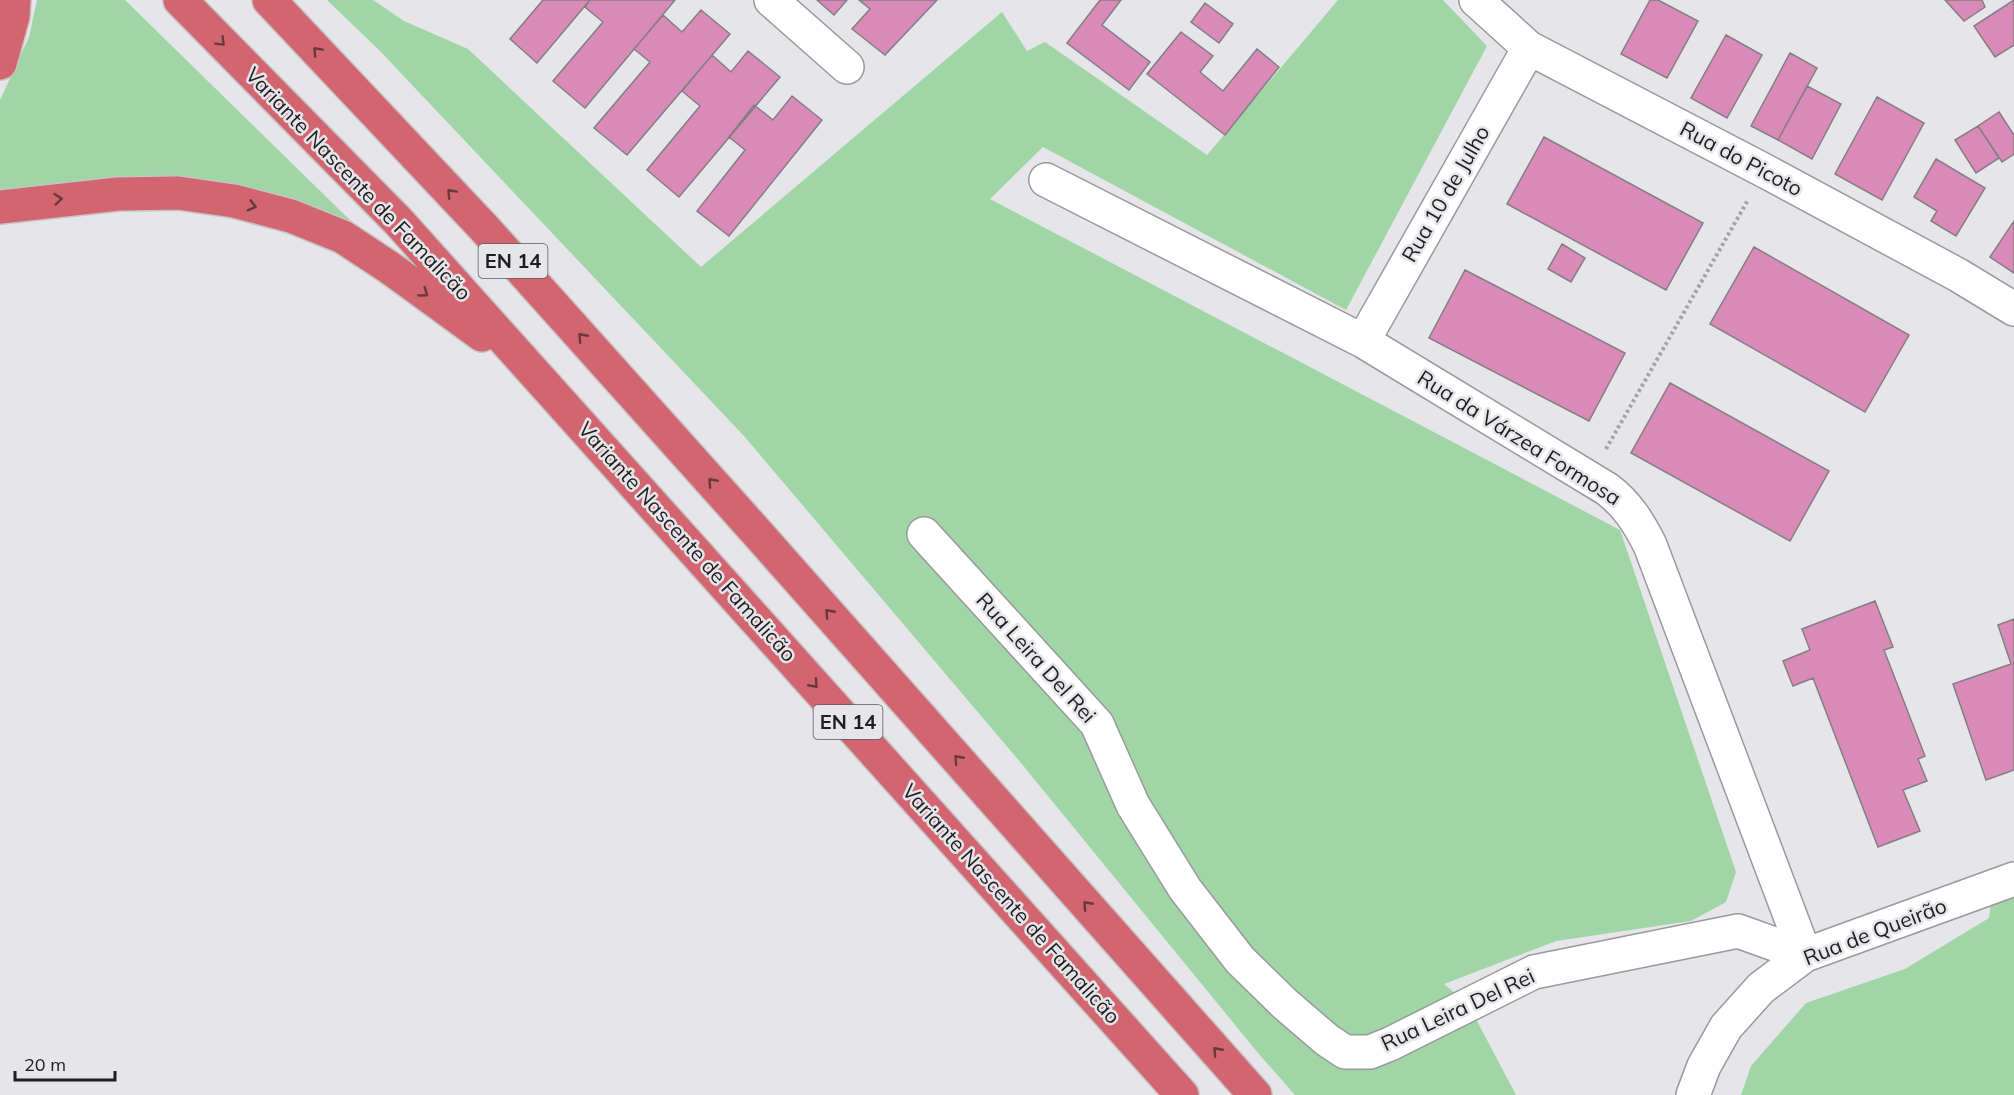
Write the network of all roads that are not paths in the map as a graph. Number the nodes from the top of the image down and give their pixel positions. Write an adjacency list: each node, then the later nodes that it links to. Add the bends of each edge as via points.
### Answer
1 (14, 0): 7 (highway)
2 (180, 0): 13 (highway, Variante Nascente de Famalicão / EN 14, one-way to 13, via 398,221)
3 (269, 0): 18 (highway, EN 14, one-way to 3, via 752,526 500,247)
4 (771, 0): 8 (street)
5 (1476, 0): 6 (street, Rua do Picoto)
6 (1529, 48): 11 (street, Rua do Picoto, via 1765,171); 12 (street, Rua 10 de Julho)
7 (0, 63)
8 (847, 67)
9 (1046, 180): 12 (street, Rua da Várzea Formosa)
10 (0, 207): 13 (highway, one-way to 13, via 118,194 178,194 234,201 291,216 343,237)
11 (2014, 309)
12 (1363, 341): 16 (street, Rua da Várzea Formosa, via 1607,489 1639,523)
13 (537, 375): 17 (highway, Variante Nascente de Famalicão / EN 14, one-way to 17)
14 (924, 534): 16 (street, Rua Leira Del Rei, via 1097,724 1133,806 1185,889 1240,960 1285,1004 1345,1052 1370,1052 1390,1044 1534,972 1738,931)
15 (2014, 879): 16 (street, Rua de Queirão)
16 (1805, 956): 19 (street, Rua de Queirão, via 1761,988 1726,1027)
17 (1182, 1095)
18 (1255, 1095)
19 (1693, 1095)

